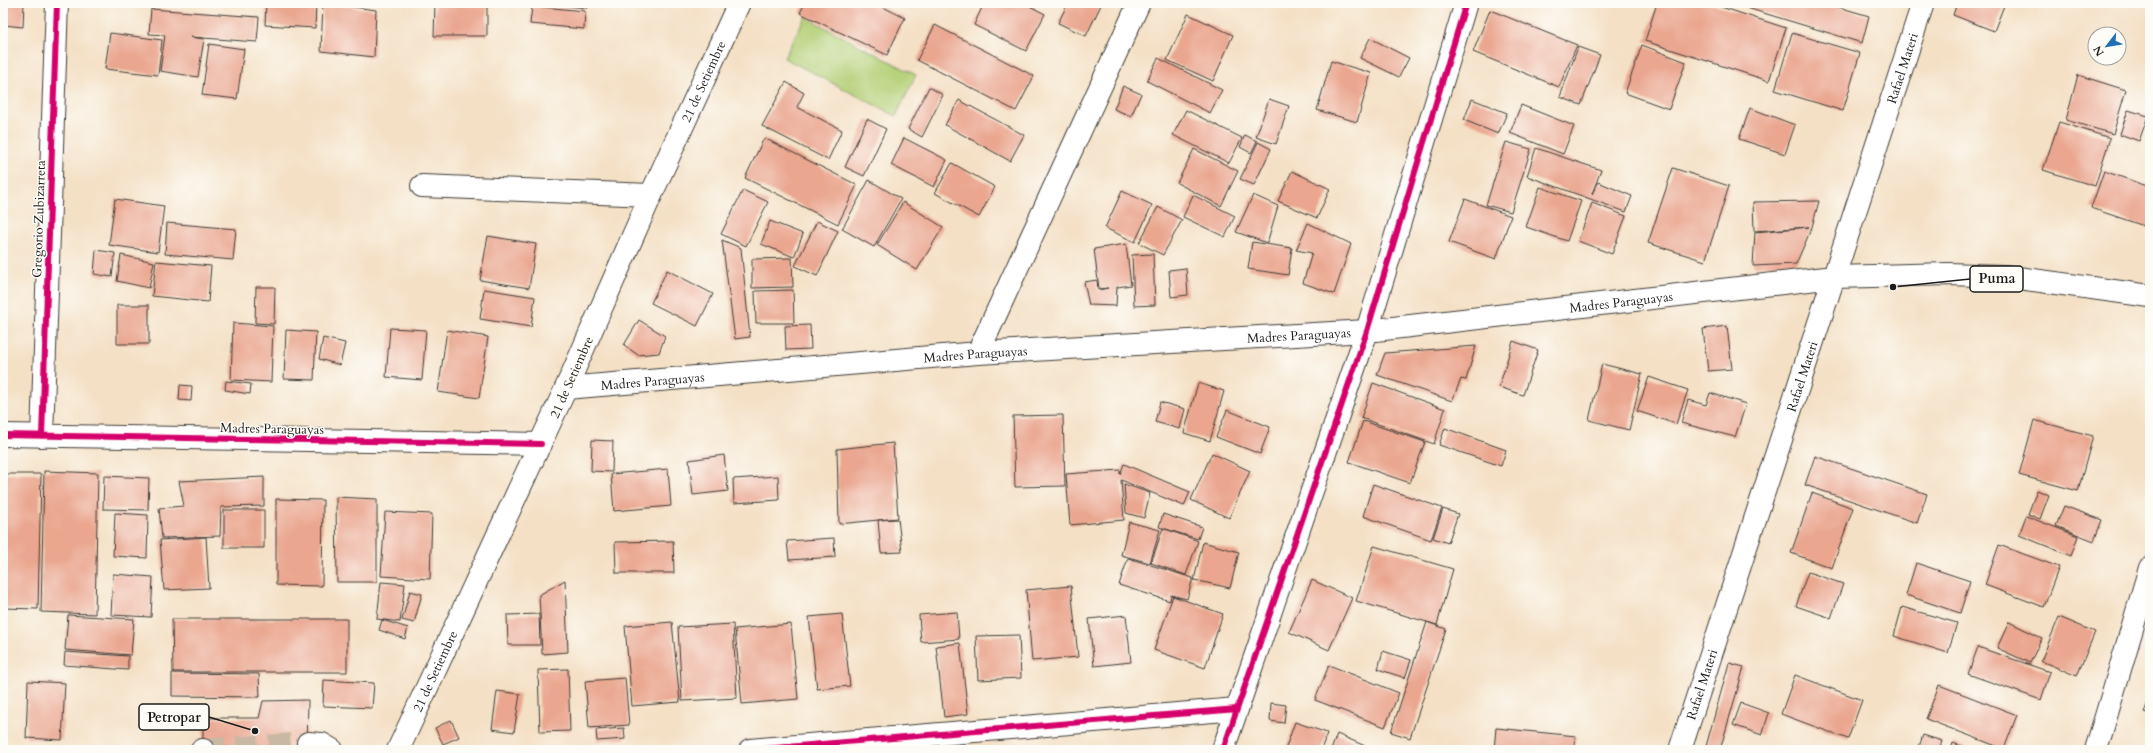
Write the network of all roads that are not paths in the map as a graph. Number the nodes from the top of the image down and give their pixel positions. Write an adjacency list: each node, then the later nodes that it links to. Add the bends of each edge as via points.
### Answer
1 (56, 3): 14 (street, Gregorio Zubizarreta)
2 (739, 3): 7 (street, 21 de Setiembre)
3 (1139, 3): 11 (street)
4 (1923, 3): 8 (street, Rafael Materi)
5 (1464, 4): 10 (street)
6 (422, 186): 7 (street)
7 (651, 195): 12 (street, 21 de Setiembre)
8 (1834, 277): 9 (street, Madres Paraguayas, via 1949,274 2004,276); 10 (street, Madres Paraguayas); 23 (street, Rafael Materi)
9 (2150, 296)
10 (1367, 331): 11 (street, Madres Paraguayas); 17 (street)
11 (978, 353): 12 (street, Madres Paraguayas)
12 (566, 388): 15 (street, 21 de Setiembre)
13 (3, 434): 14 (street, Madres Paraguayas)
14 (42, 436): 15 (street, Madres Paraguayas)
15 (541, 444): 20 (street, 21 de Setiembre)
16 (2150, 568): 24 (street)
17 (1237, 709): 21 (street); 22 (street)
18 (308, 744): 19 (street, via 322,744)
19 (332, 750)
20 (398, 750)
21 (750, 750)
22 (1223, 750)
23 (1680, 750)
24 (2096, 750)

